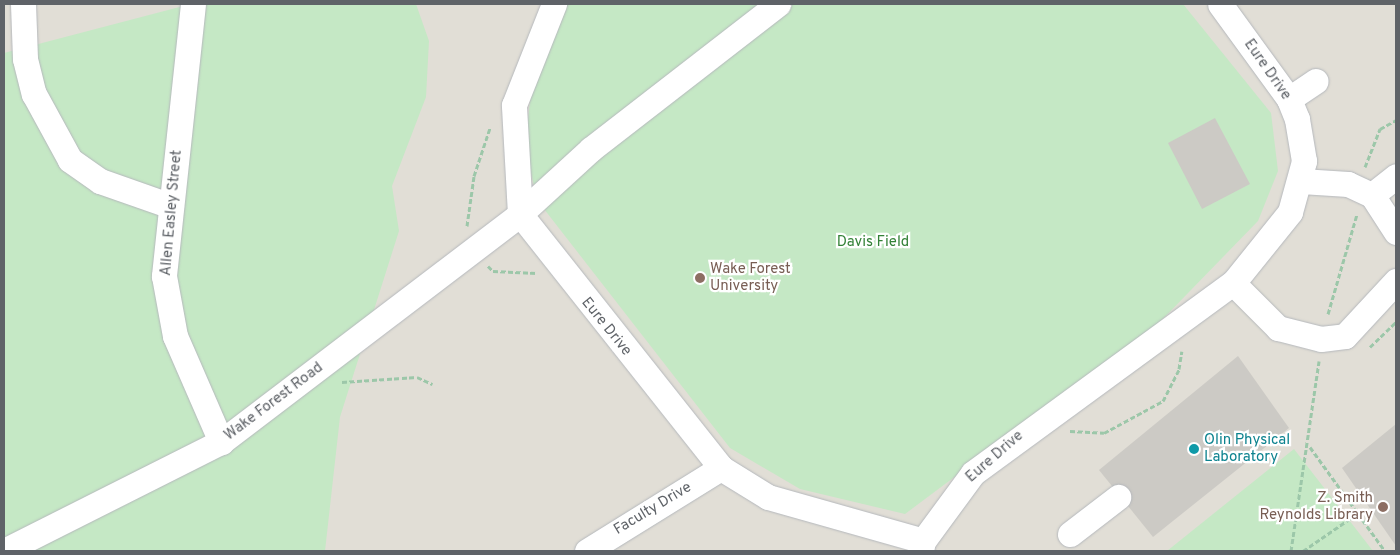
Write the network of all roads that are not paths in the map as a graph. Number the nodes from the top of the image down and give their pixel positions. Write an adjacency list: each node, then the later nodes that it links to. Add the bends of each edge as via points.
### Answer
1 (23, 4): 11 (street, via 25,59 34,94 70,160 100,181)
2 (193, 4): 11 (street, Allen Easley Street)
3 (554, 4): 12 (street, via 514,105)
4 (778, 4): 12 (street, Wake Forest Road, via 591,149)
5 (1220, 4): 7 (street, Eure Drive)
6 (1316, 81): 7 (street)
7 (1289, 99): 9 (street, Eure Drive, via 1303,140)
8 (1396, 176): 10 (street)
9 (1301, 181): 10 (street); 15 (street, Eure Drive, via 1278,231)
10 (1366, 185): 13 (street)
11 (172, 206): 16 (street, Allen Easley Street, via 164,276 175,336)
12 (520, 214): 16 (street, Wake Forest Road); 17 (street, Eure Drive)
13 (1396, 232)
14 (1396, 281): 15 (street, via 1345,336 1317,352 1278,328)
15 (1233, 283): 20 (street, Eure Drive, via 973,473)
16 (221, 442): 21 (street, Wake Forest Road)
17 (721, 468): 20 (street, Eure Drive, via 768,497); 22 (street, Faculty Drive)
18 (1118, 497): 19 (street)
19 (1070, 534)
20 (922, 546)
21 (4, 551)
22 (587, 551)

